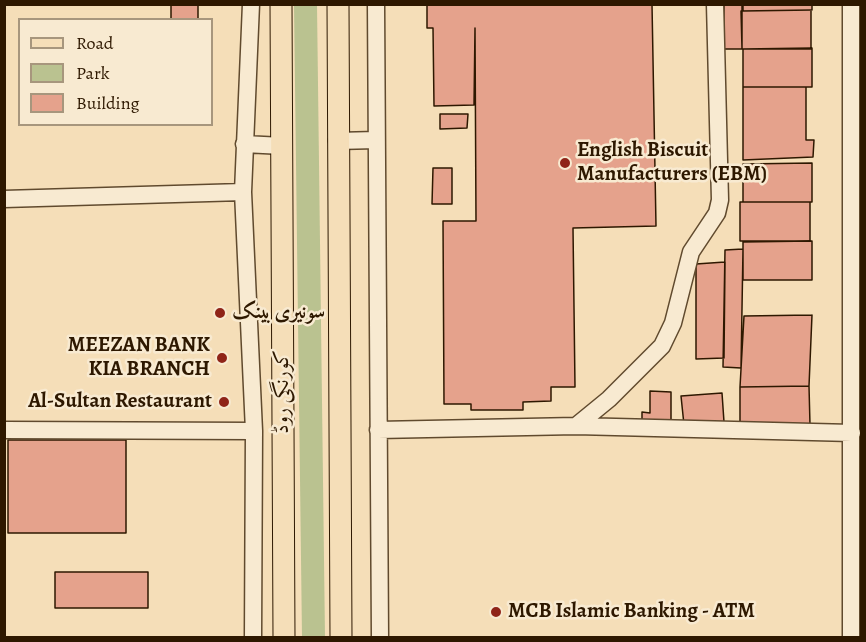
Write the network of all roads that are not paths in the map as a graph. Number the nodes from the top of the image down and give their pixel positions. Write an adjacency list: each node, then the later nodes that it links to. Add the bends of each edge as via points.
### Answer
1 (251, 4): 10 (street)
2 (282, 4): 11 (main road, کورنگی روڈ)
3 (338, 4): 9 (main road)
4 (375, 4): 8 (street)
5 (715, 4): 14 (street, via 720,200 717,213 691,252 673,323 662,346)
6 (851, 4): 7 (street)
7 (856, 106): 18 (street)
8 (376, 140): 9 (street); 16 (street)
9 (337, 141): 22 (main road)
10 (244, 144): 11 (street); 12 (street)
11 (283, 146): 21 (main road, کورنگی روڈ)
12 (243, 192): 13 (street); 17 (street)
13 (4, 199)
14 (576, 426): 16 (street); 18 (street)
15 (4, 430): 17 (street)
16 (378, 430): 23 (street)
17 (254, 431): 20 (street)
18 (852, 433): 19 (street)
19 (856, 461): 24 (street)
20 (254, 638)
21 (284, 638)
22 (341, 638)
23 (380, 638)
24 (851, 638)

